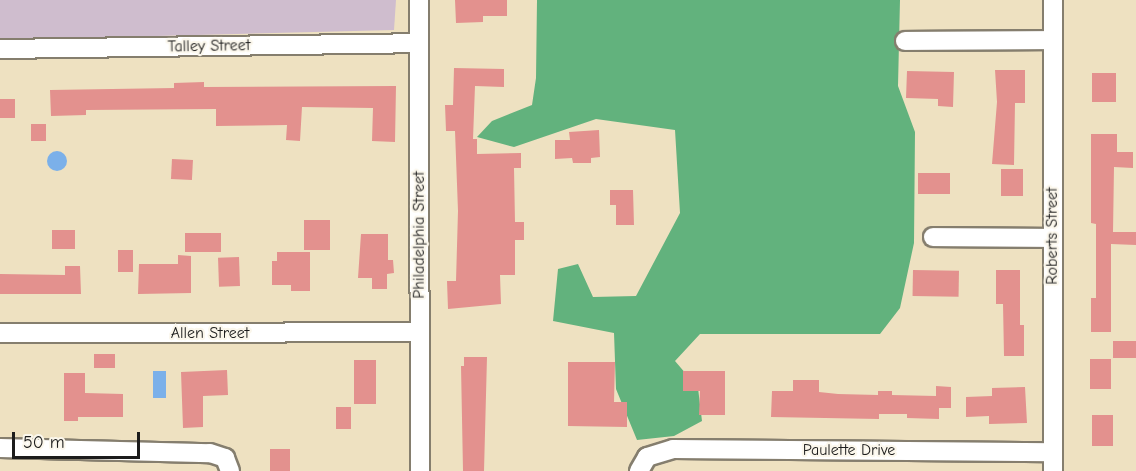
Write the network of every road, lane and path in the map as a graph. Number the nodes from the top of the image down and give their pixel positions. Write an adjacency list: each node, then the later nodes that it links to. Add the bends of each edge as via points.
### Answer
1 (419, 0): 5 (street, Philadelphia Street)
2 (1053, 0): 3 (street, Roberts Street)
3 (1053, 40): 4 (street); 8 (street, Roberts Street)
4 (905, 41)
5 (419, 43): 6 (street, Talley Street); 9 (street, Philadelphia Street)
6 (0, 49)
7 (933, 237): 8 (street)
8 (1051, 238): 12 (street, Roberts Street)
9 (419, 332): 10 (street, Allen Street); 15 (street, Philadelphia Street)
10 (0, 333)
11 (0, 448): 14 (street, via 210,453)
12 (1053, 452): 13 (street, Paulette Drive, via 674,449); 16 (street, Roberts Street)
13 (643, 464)
14 (227, 465)
15 (420, 471)
16 (1053, 471)

